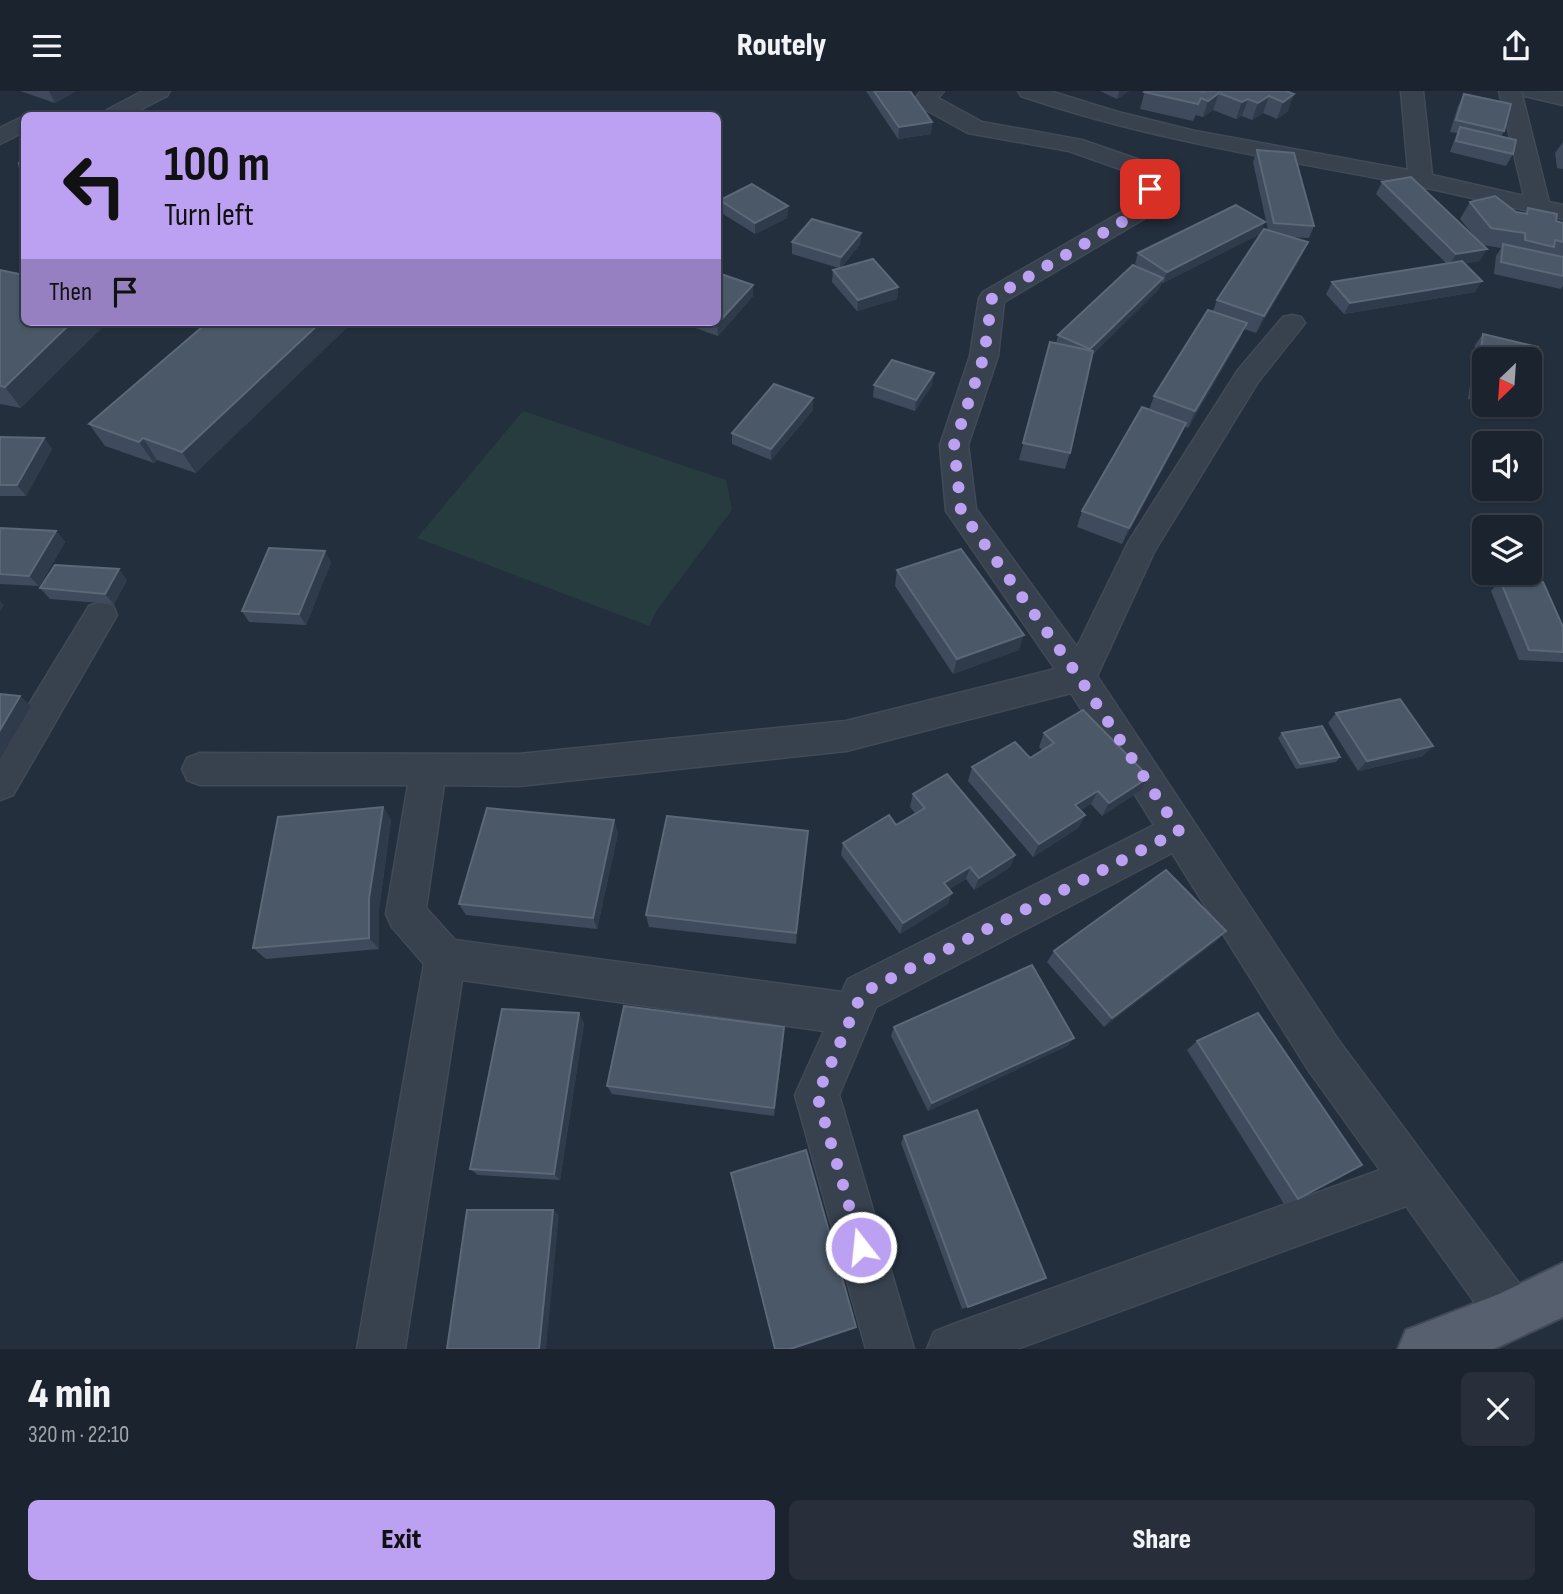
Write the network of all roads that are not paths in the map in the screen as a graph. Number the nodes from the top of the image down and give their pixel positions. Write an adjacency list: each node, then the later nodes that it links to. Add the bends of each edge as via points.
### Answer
1 (159, 91): 8 (street)
2 (933, 91): 18 (street, via 925,100 976,128 1074,145 1152,172 1149,206 992,298 984,356 954,445 961,511)
3 (1029, 91): 13 (street, via 1081,111 1321,164)
4 (1412, 91): 13 (street)
5 (1510, 91): 14 (street)
6 (1532, 91): 7 (street)
7 (1563, 99)
8 (120, 112)
9 (0, 114): 10 (street)
10 (21, 121)
11 (21, 124): 12 (street)
12 (0, 138)
13 (1421, 181): 14 (street)
14 (1538, 207): 15 (street)
15 (1563, 212)
16 (1292, 323): 18 (street, via 1248,376 1140,549)
17 (101, 615): 21 (street)
18 (1079, 677): 19 (street, via 846,736 519,770); 22 (street)
19 (429, 768): 20 (street); 23 (street, via 406,914)
20 (200, 769)
21 (0, 784)
22 (1179, 831): 24 (street, via 862,993); 25 (street, via 1324,1056)
23 (445, 958): 24 (street); 28 (street)
24 (853, 1014): 29 (street, via 817,1095)
25 (1415, 1180): 27 (street); 30 (street)
26 (1563, 1289): 27 (main road)
27 (1513, 1315): 31 (main road)
28 (381, 1349)
29 (890, 1349)
30 (950, 1349)
31 (1425, 1349)

